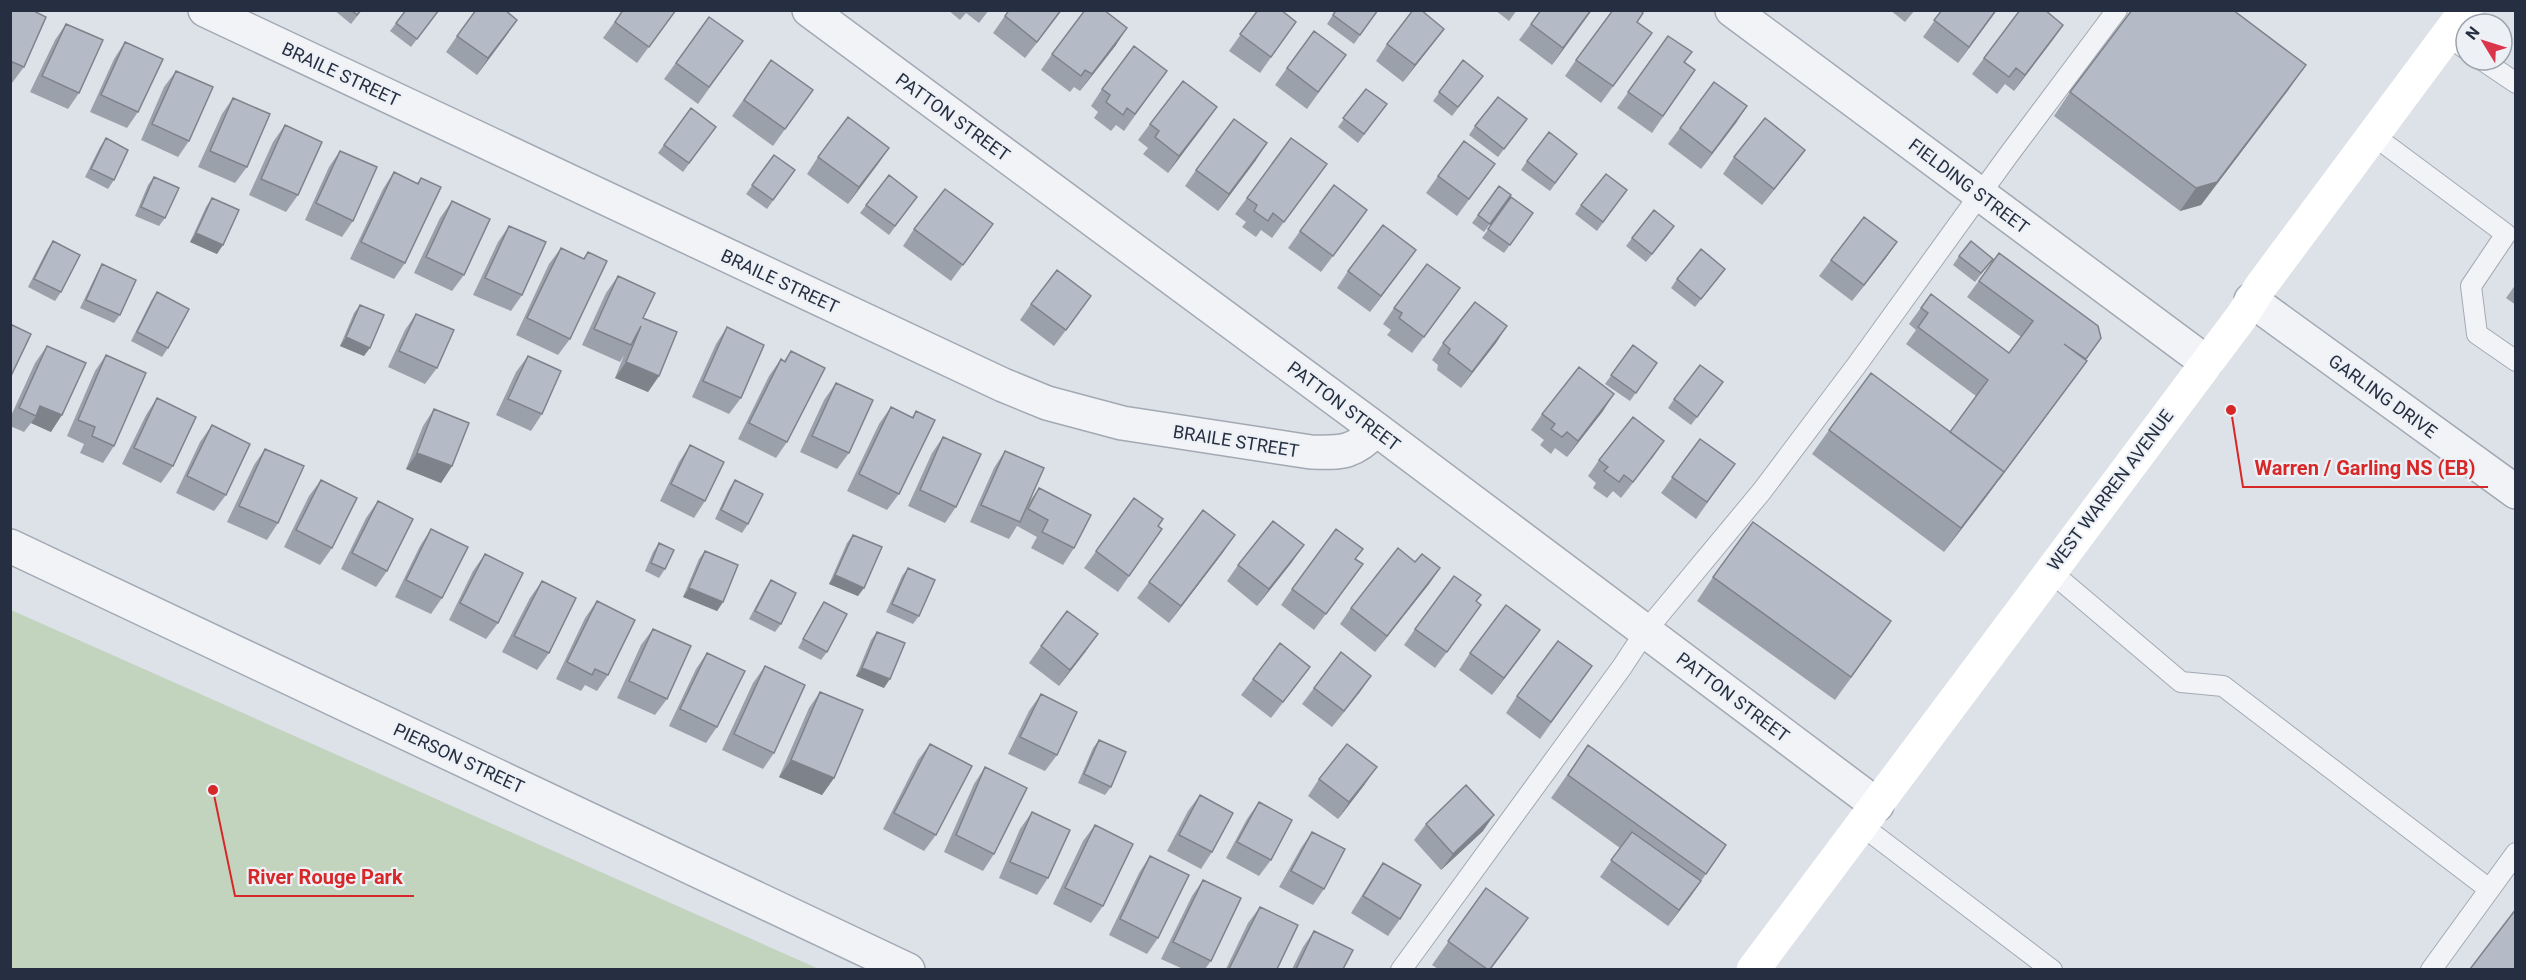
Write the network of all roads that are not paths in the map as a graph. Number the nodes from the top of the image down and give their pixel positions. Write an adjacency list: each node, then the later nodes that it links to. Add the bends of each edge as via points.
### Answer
1 (205, 10): 13 (street, BRAILE STREET, via 1047,403 1122,423 1311,452 1350,450)
2 (809, 10): 13 (street, PATTON STREET)
3 (1732, 10): 9 (street, FIELDING STREET)
4 (2117, 10): 9 (lane)
5 (2454, 39): 8 (main road, WEST WARREN AVENUE)
6 (2500, 72): 7 (lane)
7 (2516, 83)
8 (2373, 135): 10 (main road, WEST WARREN AVENUE); 11 (lane, via 2506,234 2472,286 2477,334)
9 (1981, 195): 12 (street, FIELDING STREET); 17 (lane, via 1762,491)
10 (2251, 300): 12 (main road, WEST WARREN AVENUE); 14 (street, GARLING DRIVE)
11 (2516, 361)
12 (2206, 362): 16 (main road, WEST WARREN AVENUE)
13 (1376, 429): 17 (street, PATTON STREET)
14 (2516, 492)
15 (10, 546): 21 (street, PIERSON STREET)
16 (2050, 571): 18 (main road, WEST WARREN AVENUE); 20 (lane, via 2181,682 2223,686)
17 (1645, 632): 18 (street, PATTON STREET); 22 (lane)
18 (1869, 815): 23 (main road, WEST WARREN AVENUE); 24 (lane)
19 (2516, 853): 20 (lane)
20 (2489, 889): 25 (lane)
21 (908, 969)
22 (1401, 969)
23 (1753, 969)
24 (2052, 969)
25 (2431, 969)

